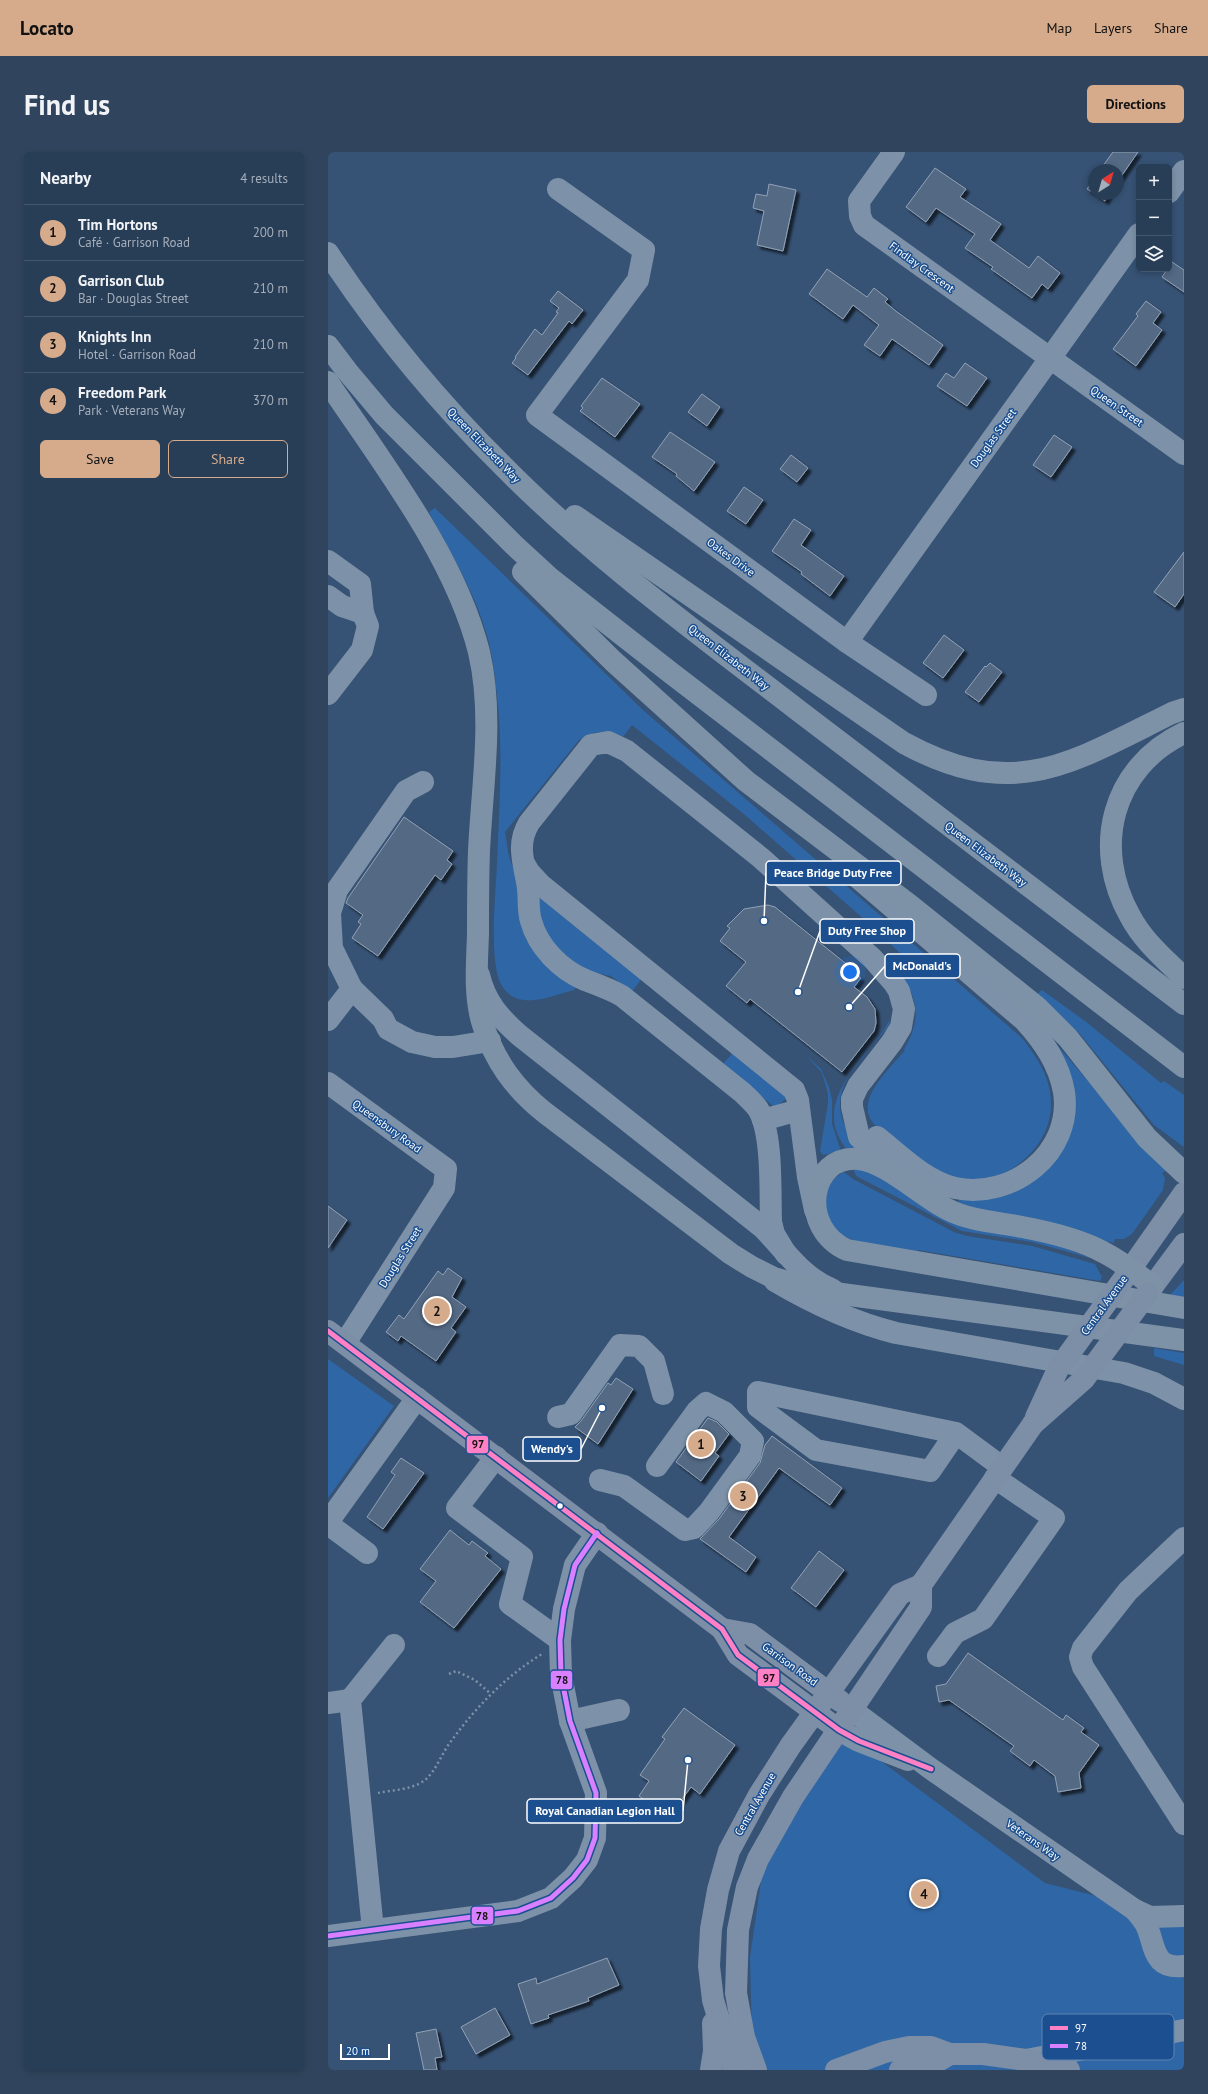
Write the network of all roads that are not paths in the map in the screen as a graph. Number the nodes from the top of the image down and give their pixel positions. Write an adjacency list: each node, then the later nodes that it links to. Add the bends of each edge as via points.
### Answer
1 (894, 152): 8 (street, Findlay Crescent, via 858,201 864,225)
2 (1184, 171): 3 (street)
3 (1172, 188)
4 (558, 189): 16 (street, Oakes Drive, via 644,250 638,280 537,415)
5 (1138, 236): 8 (street, Douglas Street)
6 (328, 253): 12 (highway, Queen Elizabeth Way, via 396,345 446,406)
7 (328, 346): 10 (highway)
8 (1050, 359): 11 (street, Queen Street); 16 (street, Douglas Street)
9 (328, 382): 24 (highway, via 438,552 465,608 479,652 484,687 486,759 479,850)
10 (384, 415): 21 (highway, via 515,564 613,661); 30 (highway, via 514,545 579,601)
11 (1184, 454)
12 (503, 467): 19 (highway, via 869,720 929,757 976,772 1000,774 1041,770 1085,756); 27 (highway, Queen Elizabeth Way, via 594,550 663,606)
13 (328, 561): 15 (street, via 360,584)
14 (328, 596): 15 (street, via 342,606)
15 (363, 613): 17 (street, via 368,626 362,650)
16 (847, 642): 18 (street, Oakes Drive)
17 (328, 694)
18 (926, 696)
19 (1184, 709)
20 (1184, 733): 25 (highway, via 1172,739 1146,760 1134,774 1116,809 1110,846 1114,882 1131,918 1143,936)
21 (746, 781): 32 (street, via 1025,1021 1045,1044 1052,1058 1062,1081 1064,1104 1057,1138 1037,1166 1008,1184 988,1190 977,1190 945,1185 924,1173 866,1127 856,1113); 36 (highway, via 911,906 1037,1007 1068,1038 1147,1138)
22 (423, 782): 26 (street, via 406,791 337,890 330,912 332,948)
23 (521, 852): 32 (street, via 525,830 584,751 596,743 608,742 627,751 761,858 873,959 894,983 904,1009 901,1027 858,1086); 33 (street, via 529,872 540,884 790,1084 797,1095); 34 (street, via 528,885 531,922 555,960 576,975 622,996 743,1092 758,1109)
24 (477, 968): 29 (highway, via 479,1007); 41 (street, via 492,1008 510,1027 762,1227)
25 (1184, 978)
26 (352, 989): 28 (street); 29 (street, via 412,1042 435,1047)
27 (1184, 1004)
28 (328, 1020)
29 (490, 1042): 42 (highway, via 505,1073 527,1098)
30 (1184, 1067)
31 (328, 1083): 35 (street, Queensbury Road)
32 (852, 1099): 37 (street, via 852,1114 859,1137)
33 (800, 1110): 34 (street); 39 (street)
34 (763, 1120): 41 (street, via 768,1141 771,1222)
35 (446, 1169): 49 (street, Douglas Street, via 444,1188)
36 (1180, 1169)
37 (897, 1176): 39 (highway, via 866,1160 843,1161 828,1171 820,1182 814,1199); 43 (highway, via 932,1201 958,1215 1034,1230 1102,1251)
38 (1184, 1192): 43 (main road, Central Avenue)
39 (815, 1212): 46 (highway, via 828,1237 840,1247 853,1252)
40 (1184, 1244): 44 (main road, Central Avenue)
41 (786, 1254): 45 (street, via 815,1282)
42 (752, 1267): 45 (highway, via 774,1278); 52 (street, via 804,1298 836,1314 869,1326 1124,1373 1154,1383)
43 (1125, 1276): 44 (highway); 54 (main road, Central Avenue, bridge, via 1058,1369)
44 (1150, 1290): 54 (main road, Central Avenue, bridge, via 1084,1379)
45 (842, 1294): 48 (highway)
46 (1184, 1308)
47 (328, 1331): 49 (main road, Garrison Road)
48 (1184, 1340)
49 (345, 1343): 51 (main road, Garrison Road)
50 (663, 1394): 53 (street, via 654,1361 639,1346 620,1345 571,1414)
51 (417, 1398): 56 (main road, Garrison Road); 60 (street)
52 (1184, 1399)
53 (558, 1417)
54 (1033, 1424): 58 (main road, Central Avenue)
55 (956, 1433): 55 (street, via 774,1395 758,1392 758,1407 816,1450 930,1471); 58 (street)
56 (496, 1457): 61 (main road, Garrison Road); 66 (street, via 457,1508 522,1557 510,1604)
57 (657, 1466): 59 (street, via 697,1411 706,1404 724,1412 753,1442 750,1456 709,1512 694,1528 685,1530 624,1486)
58 (999, 1472): 64 (main road, Central Avenue); 68 (street, via 1054,1518 983,1619 955,1633)
59 (600, 1480)
60 (328, 1523): 63 (street)
61 (597, 1533): 65 (main road, Garrison Road); 66 (street, via 575,1565 564,1609)
62 (1184, 1538): 78 (street, via 1128,1590 1083,1648 1080,1657 1083,1667)
63 (367, 1553)
64 (922, 1585): 69 (main road, Central Avenue, via 900,1594); 73 (main road, via 921,1607)
65 (722, 1629): 69 (main road, Garrison Road, via 750,1634); 74 (main road, Garrison Road, via 738,1654)
66 (560, 1644): 75 (street, via 561,1675)
67 (394, 1645): 70 (street)
68 (938, 1656)
69 (829, 1692): 73 (main road, Garrison Road); 74 (main road, Central Avenue)
70 (350, 1700): 71 (street); 81 (street)
71 (328, 1703)
72 (619, 1710): 75 (street)
73 (852, 1710): 76 (main road); 77 (street, Veterans Way)
74 (814, 1713): 76 (main road, Garrison Road); 84 (main road, Central Avenue, via 759,1795 729,1851 711,1929 709,1966)
75 (570, 1721): 81 (street, via 596,1793 595,1838 587,1860 573,1878 551,1898 518,1911)
76 (839, 1730): 77 (street, Veterans Way, via 859,1741); 92 (main road, via 776,1825 758,1859 748,1887 738,1930 736,1993 744,2037)
77 (931, 1769): 79 (street, Veterans Way)
78 (1184, 1824)
79 (1135, 1910): 80 (street, Veterans Way, via 1150,1917); 83 (street, Veterans Way, via 1145,1923 1157,1956 1167,1964)
80 (1184, 1916)
81 (373, 1930): 82 (street)
82 (328, 1936)
83 (1184, 1966)
84 (713, 2000): 90 (main road, via 714,2051); 91 (main road, Central Avenue)
85 (1184, 2030): 86 (street)
86 (1174, 2032)
87 (950, 2054): 89 (main road, via 983,2054); 93 (main road, via 931,2047 909,2047 885,2052); 94 (main road, via 933,2064)
88 (1042, 2057): 89 (street)
89 (1026, 2060): 95 (main road)
90 (711, 2070)
91 (734, 2070)
92 (756, 2070)
93 (836, 2070)
94 (900, 2070)
95 (1069, 2070)

